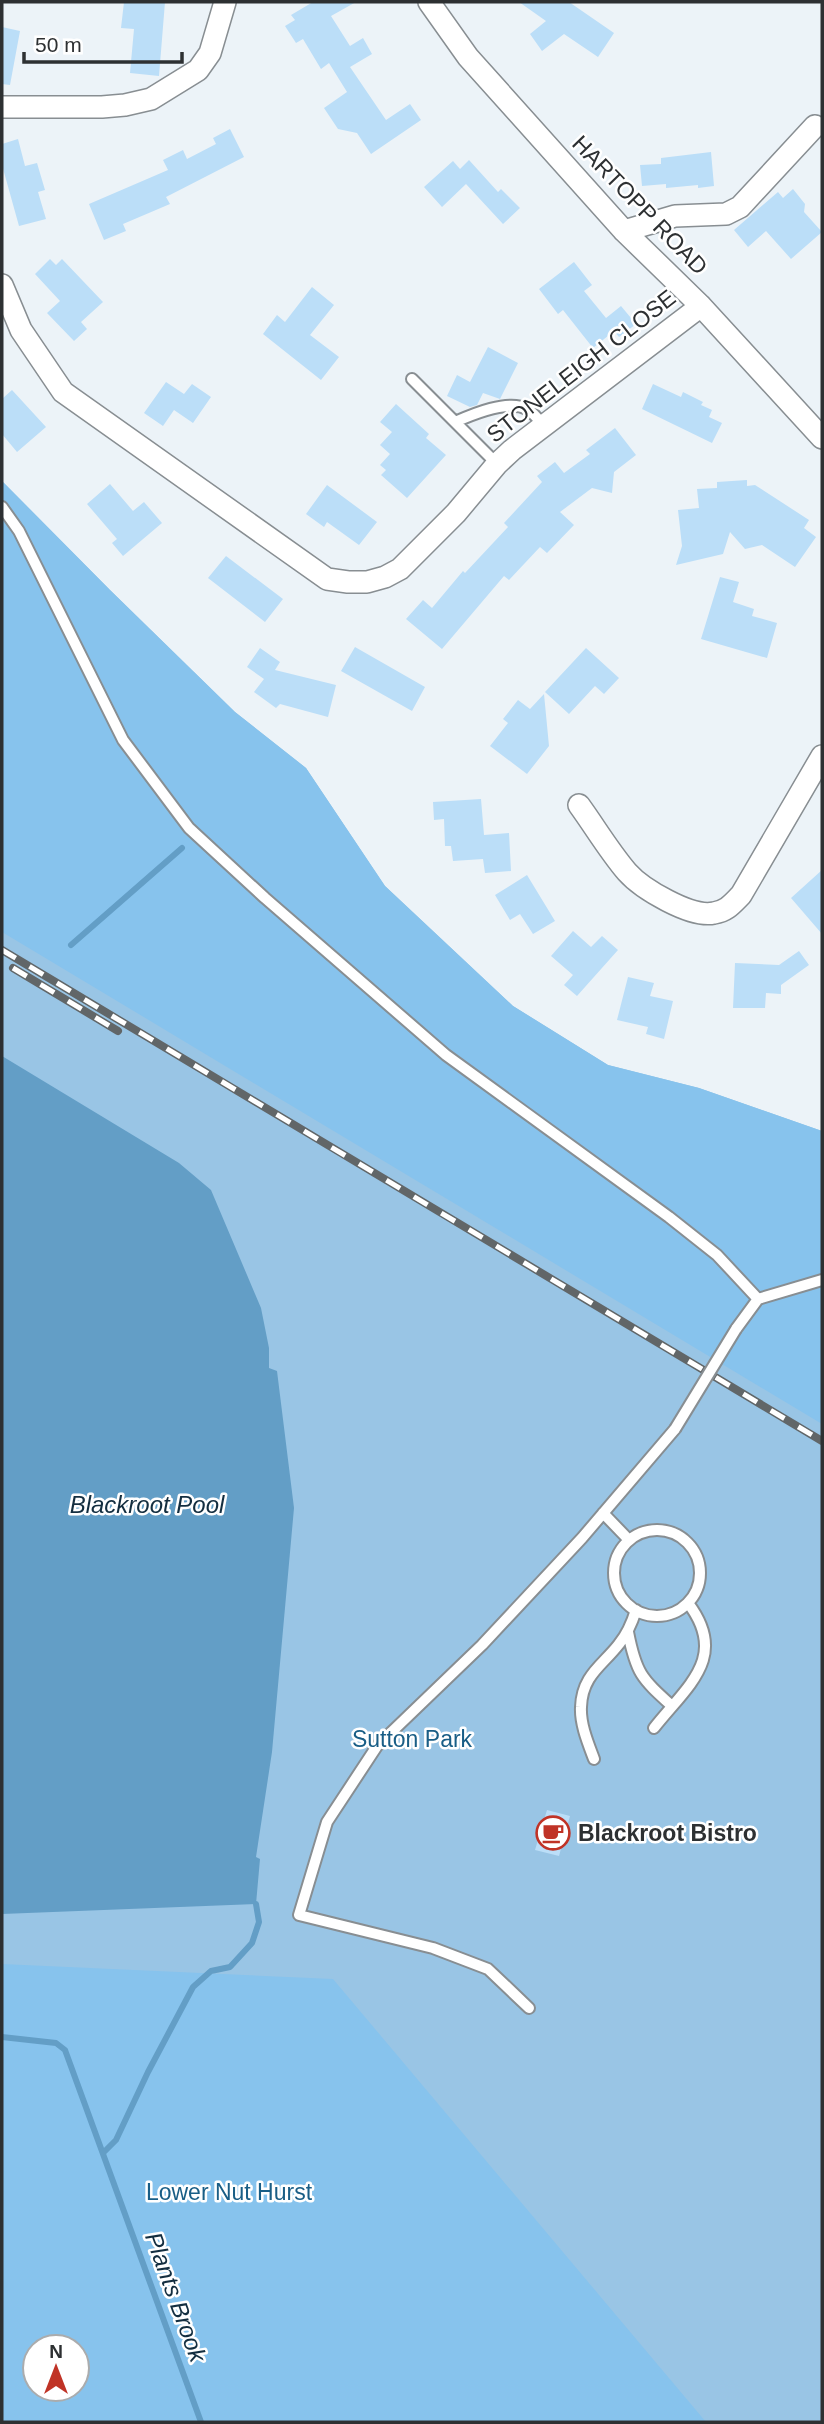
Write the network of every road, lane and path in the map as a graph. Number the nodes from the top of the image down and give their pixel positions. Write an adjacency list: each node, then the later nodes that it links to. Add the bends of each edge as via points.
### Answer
1 (225, 2): 3 (street, via 209,53 198,70 151,99 102,107)
2 (429, 2): 5 (street, HARTOPP ROAD, via 468,57)
3 (2, 107)
4 (815, 126): 5 (street, via 733,211 674,216)
5 (624, 231): 7 (street, HARTOPP ROAD)
6 (2, 285): 12 (street, STONELEIGH CLOSE, via 21,330 63,392 327,579 367,582 400,569)
7 (701, 306): 10 (street, STONELEIGH CLOSE); 11 (street, HARTOPP ROAD)
8 (412, 379): 9 (lane)
9 (455, 422): 10 (lane, via 503,406 527,408); 12 (lane)
10 (544, 425): 12 (street, STONELEIGH CLOSE)
11 (822, 438)
12 (497, 464)
13 (2, 507): 17 (lane, via 19,531 123,740 189,828 446,1055 669,1217 717,1255)
14 (822, 756): 15 (street, via 741,895 727,909 712,914 695,912 649,890 628,873)
15 (579, 805)
16 (822, 1280): 17 (lane)
17 (758, 1299): 18 (lane, bridge, via 675,1429)
18 (603, 1513): 19 (lane); 26 (lane, via 482,1645 377,1745 327,1822 299,1915 433,1948 488,1969)
19 (629, 1540): 20 (lane, via 656,1530 684,1538 694,1549 701,1577); 21 (lane, via 620,1550 614,1577 625,1601)
20 (688, 1603): 21 (lane, via 663,1615); 23 (lane, via 705,1632 707,1649 697,1675)
21 (636, 1610): 22 (lane)
22 (628, 1632): 23 (lane, via 634,1663); 25 (lane, via 593,1670 583,1693 581,1709)
23 (672, 1706): 24 (lane)
24 (654, 1728)
25 (594, 1759)
26 (529, 2008)

